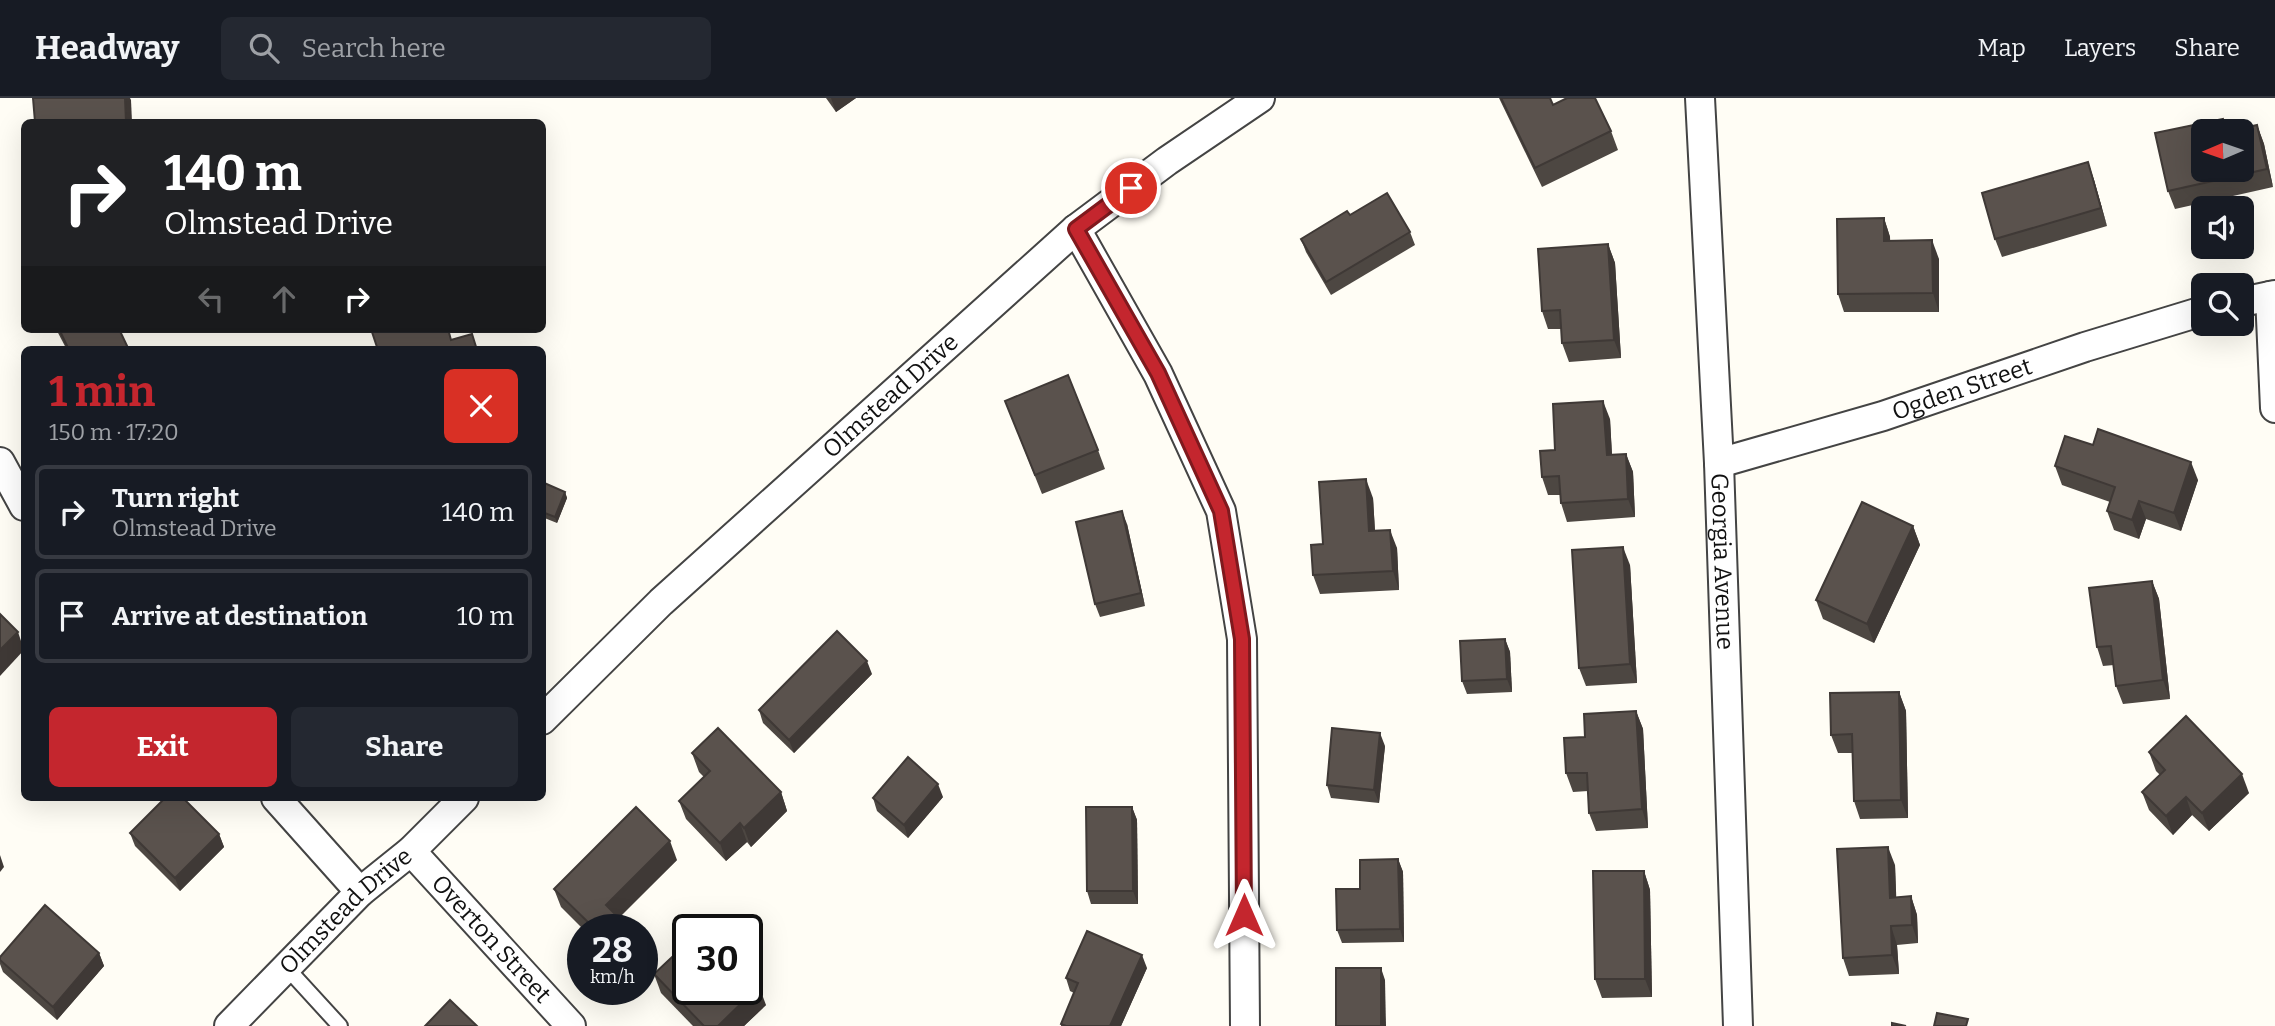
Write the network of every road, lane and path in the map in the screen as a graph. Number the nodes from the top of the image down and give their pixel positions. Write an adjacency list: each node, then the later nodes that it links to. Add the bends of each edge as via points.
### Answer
1 (1260, 98): 3 (street, Olmstead Drive)
2 (1700, 98): 9 (street, Georgia Avenue)
3 (1076, 229): 11 (street, Olmstead Drive, via 661,602); 20 (street, via 1158,373 1221,511 1242,639)
4 (2273, 296): 5 (street); 7 (street)
5 (2254, 300)
6 (2191, 315): 9 (street, Ogden Street, via 1883,416)
7 (2275, 408)
8 (0, 462): 10 (street)
9 (1719, 463): 21 (street, Georgia Avenue)
10 (21, 500)
11 (546, 716)
12 (279, 801): 15 (street)
13 (461, 801): 14 (street, Olmstead Drive)
14 (411, 851): 15 (street, Olmstead Drive); 19 (street, Overton Street)
15 (360, 892): 16 (street, Olmstead Drive)
16 (286, 967): 17 (street, Olmstead Drive); 18 (lane)
17 (229, 1026)
18 (340, 1026)
19 (571, 1026)
20 (1245, 1026)
21 (1738, 1026)

